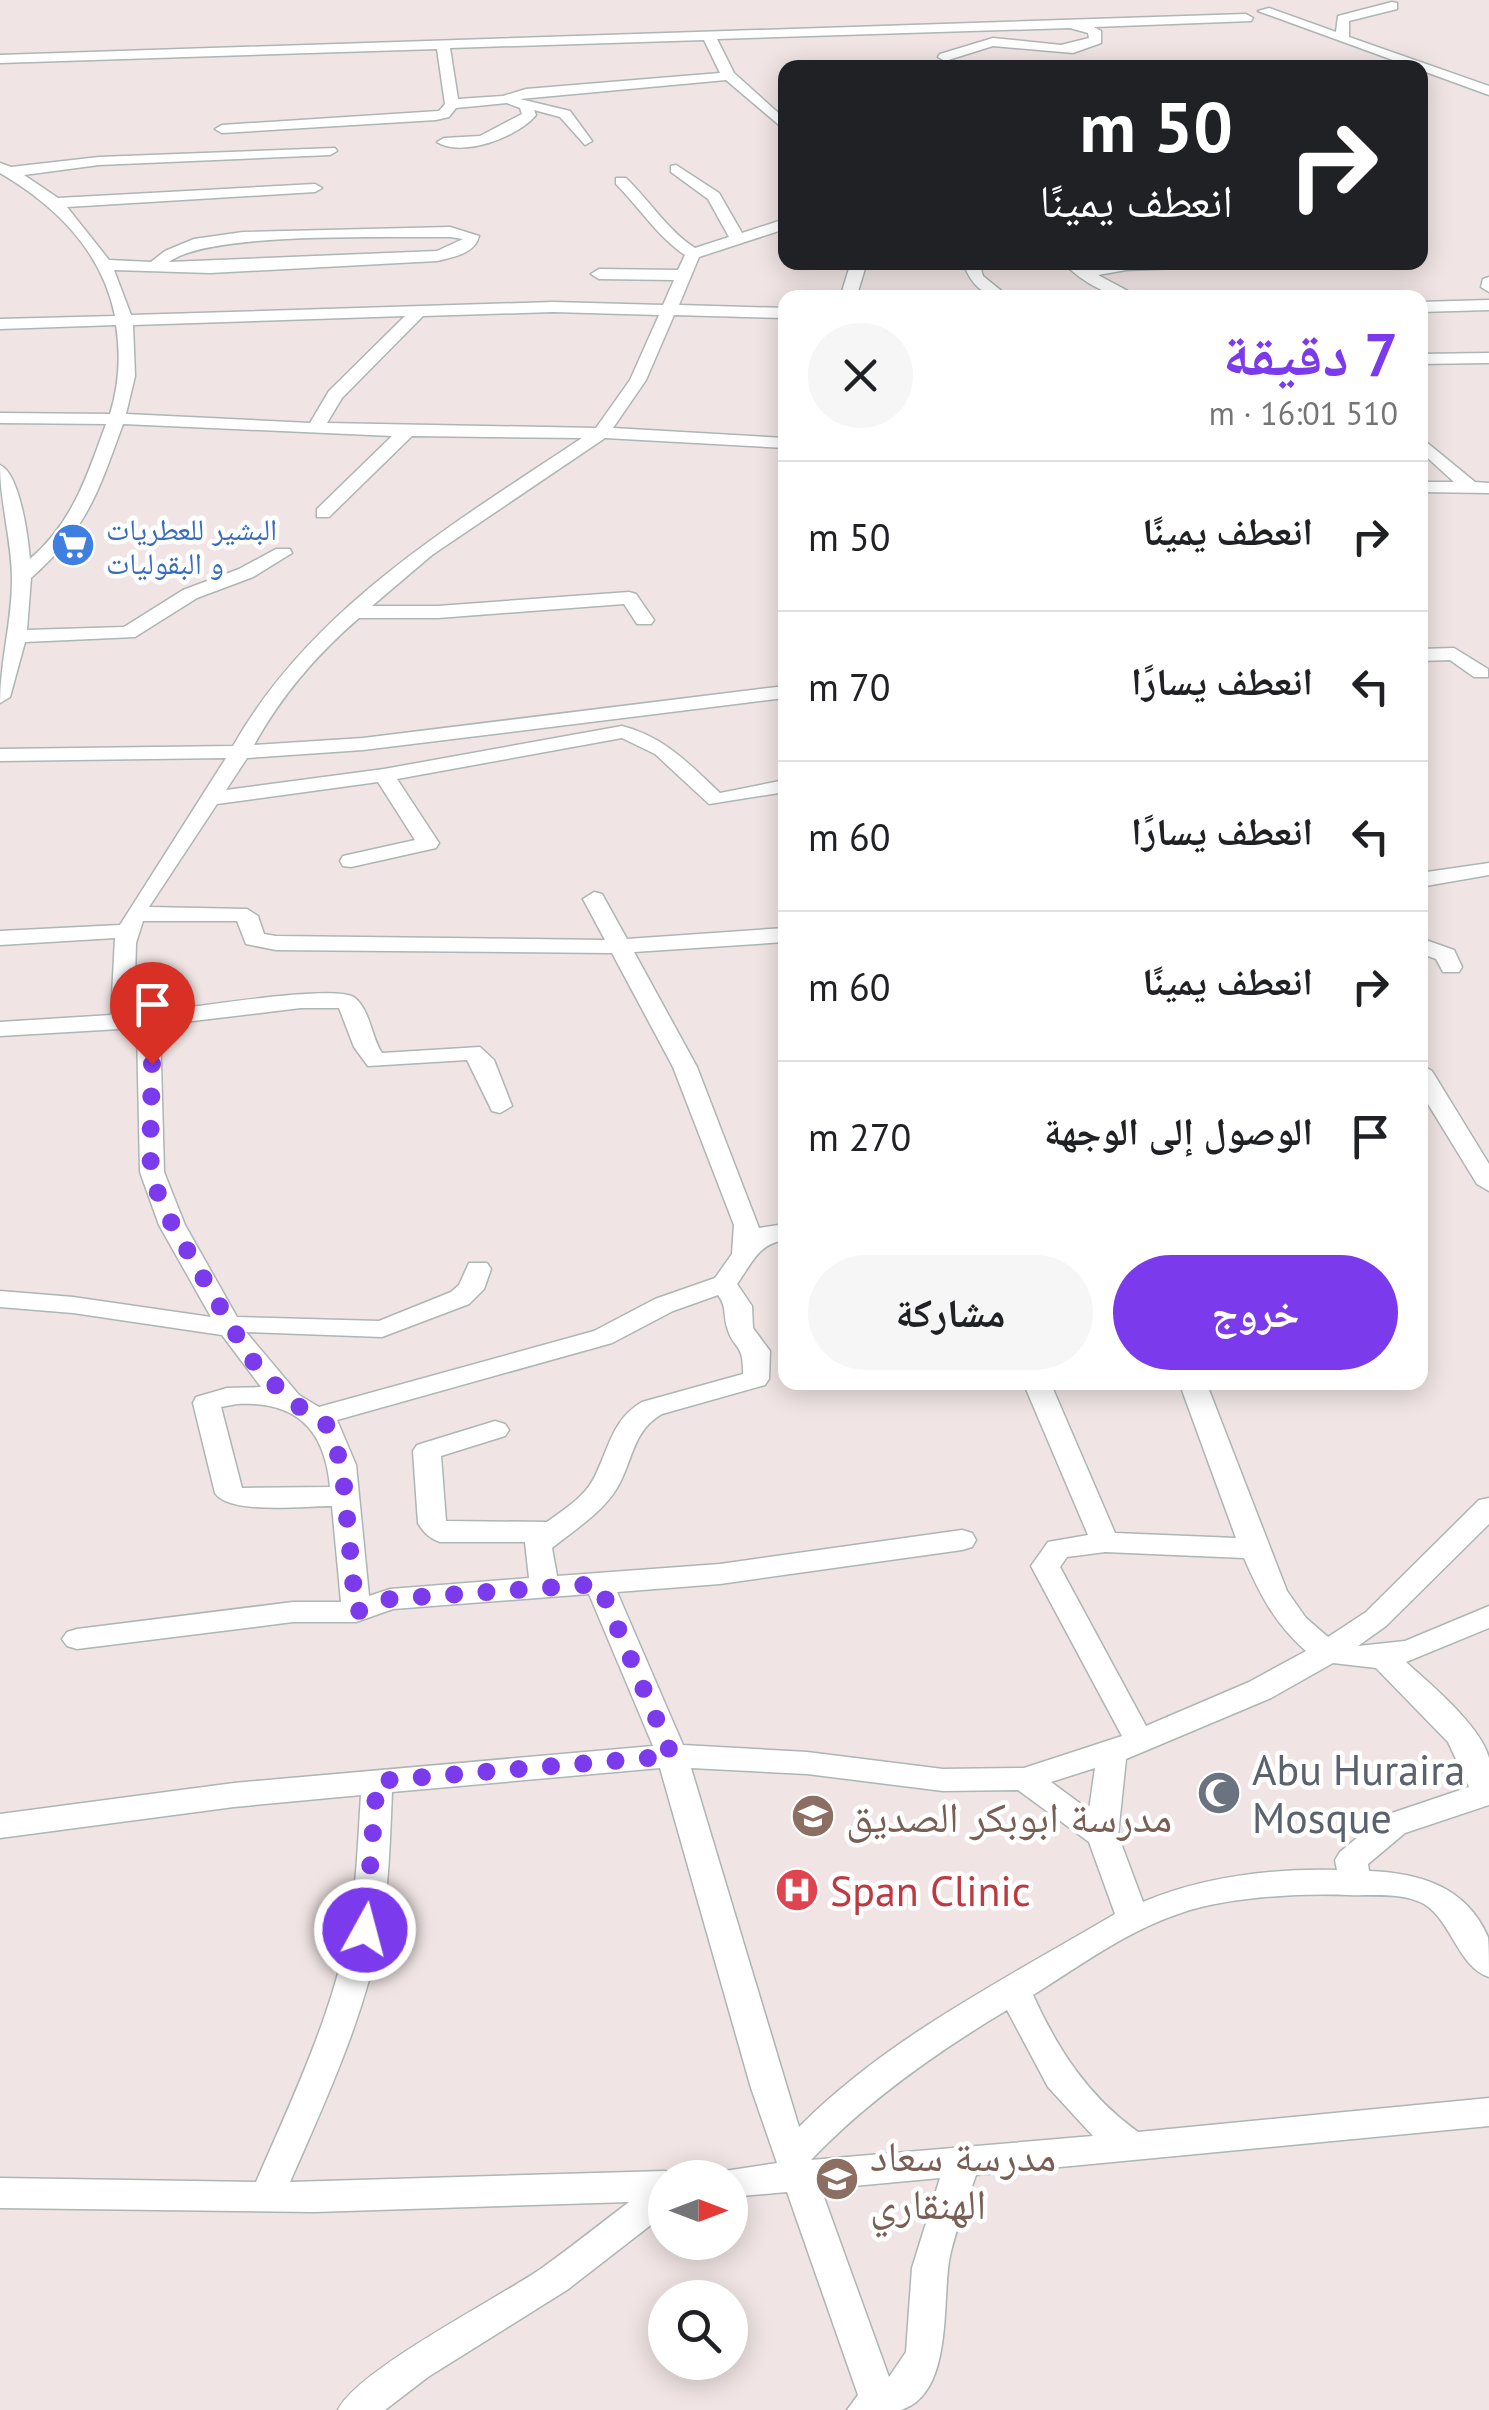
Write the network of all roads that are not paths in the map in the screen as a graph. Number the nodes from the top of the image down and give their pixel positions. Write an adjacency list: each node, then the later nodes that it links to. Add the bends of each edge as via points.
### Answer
1 (1392, 6): 8 (street, via 1343,19)
2 (1264, 11): 8 (street)
3 (1246, 18): 4 (street)
4 (1063, 22): 5 (street); 9 (street, via 1094,31 1096,40 1068,48)
5 (1017, 24): 6 (street); 9 (street)
6 (930, 28): 7 (street); 12 (street)
7 (709, 36): 10 (street); 16 (street)
8 (1342, 39): 14 (street)
9 (1002, 40): 13 (street)
10 (443, 44): 11 (street); 19 (street)
11 (0, 59)
12 (946, 60)
13 (952, 60)
14 (1400, 60)
15 (1428, 70): 17 (street)
16 (729, 76): 18 (street, via 526,92); 22 (street)
17 (1489, 92)
18 (504, 100): 19 (street); 20 (street)
19 (450, 106): 21 (street); 23 (street, via 436,116)
20 (526, 106): 24 (street, via 577,119); 25 (street, via 526,119 492,136)
21 (346, 114)
22 (778, 115)
23 (222, 129)
24 (585, 141)
25 (444, 142)
26 (330, 151): 27 (street)
27 (5, 169): 31 (street, via 25,190)
28 (676, 169): 33 (street, via 714,196)
29 (620, 180): 34 (street)
30 (316, 188): 31 (street)
31 (55, 203): 35 (street)
32 (778, 226): 33 (street)
33 (736, 239): 34 (street)
34 (693, 254): 42 (street)
35 (107, 266): 36 (street); 50 (street)
36 (156, 266): 36 (street, via 438,256 457,251 471,236 243,237 186,246)
37 (974, 270): 43 (street)
38 (1080, 270): 40 (street)
39 (1099, 270): 40 (street)
40 (1084, 273): 44 (street)
41 (598, 274): 42 (street)
42 (681, 276): 46 (street)
43 (992, 290)
44 (1112, 290)
45 (1489, 305): 47 (street)
46 (668, 307): 48 (street); 49 (street); 58 (street, via 638,380)
47 (1428, 307)
48 (419, 311): 50 (street); 56 (street, via 335,395)
49 (778, 312)
50 (124, 320): 51 (street); 55 (street, via 128,377)
51 (0, 324)
52 (1489, 358): 53 (street)
53 (1428, 359)
54 (0, 418): 55 (street)
55 (116, 419): 56 (street); 66 (street, via 68,533)
56 (315, 428): 57 (street)
57 (408, 432): 58 (street); 64 (street)
58 (601, 433): 59 (street); 67 (street, via 426,551)
59 (778, 443)
60 (1428, 448): 63 (street)
61 (0, 470): 66 (street, via 12,497)
62 (1428, 487): 63 (street)
63 (1480, 488)
64 (323, 513)
65 (282, 552): 69 (street, via 180,599 128,633)
66 (22, 576): 69 (street)
67 (354, 612): 68 (street, via 628,598); 74 (street, via 283,683)
68 (644, 620)
69 (15, 636): 72 (street)
70 (1428, 655): 71 (street, via 1454,654)
71 (1481, 673)
72 (2, 687)
73 (778, 693): 74 (street, via 363,744)
74 (240, 752): 75 (street); 78 (street)
75 (0, 755)
76 (384, 776): 77 (street, via 622,732 665,752 716,800); 78 (street); 79 (street, via 428,843)
77 (778, 787)
78 (211, 798): 83 (street)
79 (350, 861)
80 (1489, 869): 81 (street)
81 (1428, 879)
82 (594, 899): 86 (street)
83 (131, 922): 85 (street); 86 (street, via 237,914 247,916 254,939 276,943); 90 (street)
84 (778, 935): 86 (street)
85 (0, 938)
86 (622, 947): 96 (street, via 685,1067 747,1225)
87 (1428, 948): 88 (street, via 1446,955)
88 (1451, 967)
89 (148, 1020): 90 (street); 93 (street, via 346,1001 376,1061 472,1052 482,1060); 100 (street, via 152,1172 172,1224)
90 (122, 1022): 91 (street)
91 (0, 1028)
92 (1428, 1084): 94 (street)
93 (500, 1106)
94 (1489, 1184)
95 (778, 1233): 96 (street)
96 (748, 1245): 98 (street)
97 (478, 1269): 100 (street, via 460,1298 382,1328 247,1322)
98 (724, 1284): 104 (street, via 603,1337); 108 (street, via 739,1306 740,1329 757,1351 756,1379 640,1415 627,1430 606,1485)
99 (0, 1299): 100 (street)
100 (230, 1328): 103 (street)
101 (1039, 1390): 110 (street)
102 (1195, 1390): 111 (street)
103 (289, 1400): 104 (street); 106 (street, via 261,1393 206,1403 229,1493)
104 (317, 1417): 106 (street, via 334,1444)
105 (495, 1430): 108 (street, via 428,1451 432,1523 440,1532)
106 (346, 1496): 114 (street)
107 (1489, 1507): 117 (street, via 1376,1620)
108 (548, 1532): 113 (street, via 536,1553)
109 (962, 1540): 112 (street)
110 (1105, 1542): 111 (street); 119 (street, via 1058,1549 1044,1566)
111 (1254, 1549): 117 (street, via 1290,1622)
112 (599, 1584): 113 (street); 120 (street)
113 (545, 1589): 114 (street, via 390,1599)
114 (356, 1612): 116 (street, via 293,1612)
115 (1489, 1616): 118 (street)
116 (77, 1639)
117 (1327, 1654): 118 (street); 119 (street)
118 (1382, 1656): 125 (street, via 1475,1758 1486,1792 1394,1824 1350,1860)
119 (1126, 1746): 121 (street); 124 (street)
120 (672, 1756): 121 (street, via 943,1780); 122 (street); 132 (street)
121 (1024, 1778): 124 (street)
122 (377, 1781): 123 (street); 136 (street, via 370,1889 349,1994)
123 (0, 1826)
124 (1102, 1835): 126 (street)
125 (1354, 1881): 126 (street, via 1243,1888 1179,1900); 127 (street, via 1434,1894)
126 (1134, 1919): 128 (street)
127 (1484, 1943)
128 (1014, 1988): 130 (street, via 1072,2093 1094,2120); 132 (street, via 941,2032 829,2119)
129 (1489, 2112): 130 (street)
130 (1132, 2147): 131 (street)
131 (962, 2163): 132 (street); 139 (street, via 930,2263 925,2355 904,2392)
132 (797, 2166): 133 (street); 139 (street)
133 (748, 2178)
134 (648, 2190): 136 (street)
135 (0, 2193): 136 (street)
136 (267, 2196)
137 (648, 2204): 138 (street, via 554,2279 415,2366)
138 (369, 2407)
139 (876, 2408)

